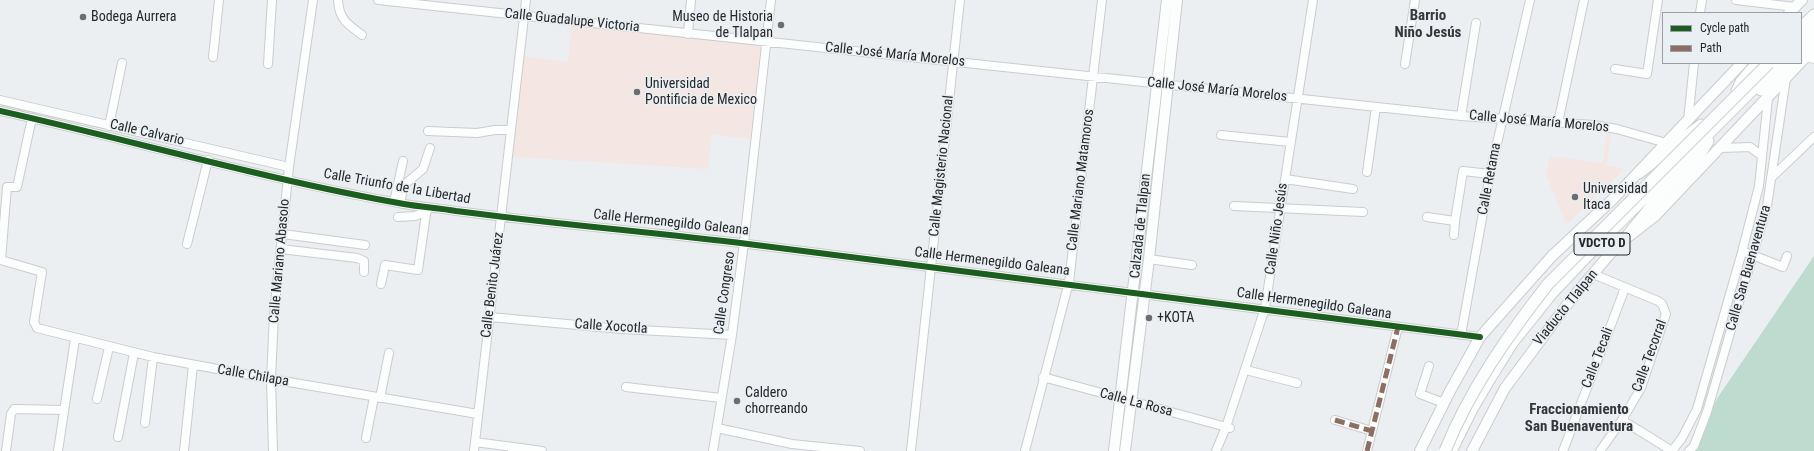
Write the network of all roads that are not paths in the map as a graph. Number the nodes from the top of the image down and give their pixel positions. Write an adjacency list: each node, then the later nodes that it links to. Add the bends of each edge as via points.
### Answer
1 (220, 0): 39 (street)
2 (272, 0): 43 (street)
3 (313, 0): 97 (street, Calle Mariano Abasolo)
4 (338, 0): 32 (street, via 338,11 342,19)
5 (381, 0): 24 (street, Calle Guadalupe Victoria)
6 (526, 0): 24 (street, Calle Benito Juárez)
7 (691, 0): 33 (street)
8 (771, 0): 36 (street, Calle Congreso)
9 (960, 0): 41 (street, Calle Magisterio Nacional)
10 (1102, 0): 54 (street, Calle Mariano Matamoros)
11 (1167, 0): 56 (main road, Calzada de Tlalpan)
12 (1177, 0): 57 (main road, Calzada de Tlalpan)
13 (1313, 0): 59 (street, Calle Niño Jesús)
14 (1416, 0): 44 (street)
15 (1530, 0): 69 (street, Calle Retama)
16 (1584, 0): 72 (street)
17 (1658, 0): 53 (street, via 1647,74)
18 (1702, 0): 22 (street)
19 (1736, 0): 20 (street)
20 (1796, 5)
21 (1814, 8): 25 (highway)
22 (1700, 12)
23 (1814, 15): 28 (highway)
24 (524, 16): 33 (street, Calle Guadalupe Victoria); 77 (street, Calle Benito Juárez)
25 (1802, 17)
26 (1814, 19): 31 (highway)
27 (1476, 23): 66 (street)
28 (1802, 27)
29 (1814, 27): 35 (highway)
30 (1814, 30): 37 (highway)
31 (1802, 31)
32 (362, 34)
33 (688, 34): 36 (street, Calle Guadalupe Victoria)
34 (1814, 38): 40 (highway)
35 (1802, 39)
36 (766, 41): 41 (street, Calle José María Morelos); 119 (street, Calle Congreso)
37 (1802, 43)
38 (1814, 49): 40 (main road, Viaducto Tlalpan)
39 (213, 57)
40 (1804, 59)
41 (953, 61): 54 (street, Calle José María Morelos); 128 (street, Calle Magisterio Nacional)
42 (122, 63): 73 (street)
43 (268, 64)
44 (1405, 64)
45 (1694, 64): 71 (street)
46 (1741, 64): 71 (main road)
47 (1758, 64): 65 (highway, Viaducto Tlalpan / VDCTO D)
48 (1768, 64): 187 (highway, bridge, via 1548,284 1487,370)
49 (1778, 64): 188 (highway, via 1552,293 1512,343 1488,380)
50 (1781, 64): 61 (highway, Viaducto Tlalpan / VDCTO D)
51 (1789, 64): 61 (highway)
52 (1799, 64): 55 (main road, Viaducto Tlalpan)
53 (1615, 69)
54 (1093, 78): 56 (street, Calle José María Morelos); 131 (street, Calle Mariano Matamoros)
55 (1786, 78): 58 (main road, Viaducto Tlalpan); 102 (street, Calle San Buenaventura)
56 (1157, 84): 57 (street, Calle José María Morelos); 134 (main road, Calzada de Tlalpan)
57 (1167, 85): 59 (street, Calle José María Morelos); 126 (main road, Calzada de Tlalpan)
58 (1768, 98): 89 (main road, Viaducto Tlalpan); 92 (street, Calle San Buenaventura)
59 (1296, 99): 62 (street, Calle José María Morelos); 86 (street, Calle Niño Jesús)
60 (0, 100): 64 (street, Calle Calvario)
61 (1742, 104): 74 (highway, Viaducto Tlalpan / VDCTO D)
62 (1376, 107): 66 (street, Calle José María Morelos); 99 (street)
63 (0, 111): 67 (street, Calle Calvario)
64 (47, 111): 68 (street, Calle Calvario); 70 (street, via 49,117)
65 (1715, 115): 100 (highway); 187 (highway, Viaducto Tlalpan / VDCTO D, via 1526,309 1487,364)
66 (1461, 116): 69 (street, Calle José María Morelos)
67 (32, 118): 70 (street, Calle Calvario); 142 (street, Calle Chilapa, via 17,187 7,187 1,260 42,272 34,322 40,330)
68 (80, 119): 73 (street, Calle Calvario); 76 (street, via 75,123)
69 (1502, 120): 72 (street, Calle José María Morelos); 101 (street, Calle Retama)
70 (44, 121): 76 (street, Calle Calvario)
71 (1688, 121): 87 (main road)
72 (1558, 123): 87 (street, Calle José María Morelos, via 1617,129)
73 (106, 125): 75 (street, Calle Calvario); 80 (street)
74 (1718, 126): 118 (highway, via 1700,154 1659,197); 189 (highway, Viaducto Tlalpan / VDCTO D, via 1562,286 1531,324 1500,368)
75 (118, 128): 78 (street, Calle Calvario); 83 (street)
76 (76, 129): 80 (street, Calle Calvario)
77 (511, 130): 79 (street, via 477,133); 113 (street, Calle Benito Juárez)
78 (131, 131): 84 (street); 85 (street, Calle Calvario)
79 (428, 131)
80 (100, 135): 83 (street, Calle Calvario)
81 (1222, 135): 86 (street)
82 (1814, 137): 102 (street)
83 (116, 138): 84 (street, Calle Calvario)
84 (129, 141): 90 (street, Calle Calvario)
85 (182, 142): 90 (street); 91 (street, Calle Calvario)
86 (1290, 142): 103 (street, Calle Niño Jesús)
87 (1666, 143): 100 (main road)
88 (430, 148): 107 (street, via 423,169 404,185)
89 (1721, 148): 92 (street, via 1750,147); 118 (main road, Viaducto Tlalpan, via 1655,216)
90 (179, 153): 94 (street, Calle Calvario)
91 (228, 153): 93 (street, Calle Calvario); 96 (street, via 229,160)
92 (1762, 156): 105 (street, Calle San Buenaventura)
93 (247, 158): 97 (street, Calle Calvario); 98 (street, via 242,163)
94 (208, 160): 96 (street, Calle Calvario); 120 (street)
95 (403, 161): 107 (street)
96 (226, 165): 98 (street, Calle Calvario)
97 (289, 168): 104 (street, Calle Mariano Abasolo)
98 (244, 169): 104 (street, Calle Calvario)
99 (1367, 172)
100 (1639, 173): 141 (main road, via 1552,256)
101 (1490, 174): 115 (street, via 1463,171); 140 (street, Calle Retama)
102 (1772, 178): 105 (street); 123 (street, Calle San Buenaventura, via 1767,206)
103 (1285, 179): 106 (street); 109 (street, Calle Niño Jesús)
104 (288, 180): 107 (street, Calle Triunfo de la Libertad); 116 (street, Calle Mariano Abasolo)
105 (1759, 186): 122 (street, Calle San Buenaventura)
106 (1353, 189)
107 (397, 202): 110 (street, Calle Triunfo de la Libertad)
108 (1234, 206): 109 (street)
109 (1280, 208): 111 (street); 136 (street, Calle Niño Jesús)
110 (427, 209): 112 (street, via 415,216); 113 (street, Calle Triunfo de la Libertad); 132 (street, via 418,270 385,265)
111 (1363, 212)
112 (398, 217)
113 (501, 217): 119 (street, Calle Hermenegildo Galeana); 137 (street, Calle Benito Juárez)
114 (1427, 217): 115 (street)
115 (1455, 221): 117 (street)
116 (283, 234): 121 (street, Calle Mariano Abasolo); 125 (street, via 362,244)
117 (1454, 235)
118 (1624, 240): 130 (main road, Viaducto Tlalpan)
119 (744, 243): 128 (street, Calle Hermenegildo Galeana); 139 (street, Calle Congreso)
120 (187, 244)
121 (281, 249): 125 (street); 151 (street, Calle Mariano Abasolo, via 274,314)
122 (1742, 252): 123 (street); 193 (street, Calle San Buenaventura, via 1697,409)
123 (1752, 254): 124 (street, via 1783,267); 194 (street, Calle San Buenaventura, via 1707,412 1694,446)
124 (1787, 256)
125 (357, 258): 129 (street, via 364,261)
126 (1149, 259): 127 (street); 135 (main road, Calzada de Tlalpan)
127 (1192, 265)
128 (930, 267): 131 (street, Calle Hermenegildo Galeana); 180 (street, Calle Magisterio Nacional)
129 (364, 272)
130 (1593, 274): 133 (street); 190 (main road, Viaducto Tlalpan, via 1505,388)
131 (1069, 282): 134 (street, Calle Hermenegildo Galeana); 150 (street, Calle Mariano Matamoros)
132 (380, 284)
133 (1625, 288): 163 (street, Calle Tecorral, via 1658,301 1666,314 1641,388); 191 (street, Calle Tecali)
134 (1133, 292): 135 (street, Calle Hermenegildo Galeana); 156 (main road, Calzada de Tlalpan)
135 (1145, 294): 136 (street, Calle Hermenegildo Galeana); 158 (main road, Calzada de Tlalpan)
136 (1265, 308): 138 (street, Calle Hermenegildo Galeana); 149 (street, Calle Niño Jesús)
137 (490, 317): 139 (street, Calle Xocotla, via 621,329); 161 (street, Calle Benito Juárez)
138 (1398, 327): 140 (street, Calle Hermenegildo Galeana); 167 (street)
139 (732, 335): 155 (street, Calle Congreso)
140 (1461, 335): 141 (street, Calle Hermenegildo Galeana)
141 (1480, 337): 159 (main road)
142 (75, 339): 143 (street, Calle Chilapa); 160 (street)
143 (109, 347): 144 (street, Calle Chilapa); 157 (street)
144 (134, 353): 146 (street, Calle Chilapa); 168 (street)
145 (389, 353): 154 (street)
146 (153, 357): 147 (street, Calle Chilapa); 164 (street)
147 (193, 365): 151 (street, Calle Chilapa); 174 (street)
148 (1429, 366): 159 (street, via 1420,394)
149 (1246, 370): 152 (street); 165 (street, Calle Niño Jesús)
150 (1043, 377): 156 (street, Calle La Rosa); 181 (street, Calle Mariano Matamoros)
151 (272, 380): 154 (street, Calle Chilapa); 175 (street, Calle Mariano Abasolo)
152 (1297, 383)
153 (626, 387): 155 (street)
154 (377, 398): 161 (street, Calle Chilapa); 169 (street)
155 (721, 398): 166 (street, Calle Congreso)
156 (1120, 398): 158 (street, Calle La Rosa); 182 (main road, Calzada de Tlalpan)
157 (97, 399)
158 (1131, 401): 165 (street, Calle La Rosa); 183 (main road, Calzada de Tlalpan)
159 (1444, 403): 186 (main road)
160 (64, 410): 172 (street, via 14,409 11,414); 173 (street)
161 (478, 414): 170 (street, Calle Benito Juárez)
162 (1335, 420): 167 (street)
163 (1622, 420): 192 (street, Calle Tecorral); 193 (street, Calle San Buenaventura)
164 (144, 423)
165 (1228, 427): 184 (street, Calle Niño Jesús)
166 (717, 428): 178 (street, Calle Congreso); 179 (street, via 792,444)
167 (1372, 431): 185 (street)
168 (118, 437)
169 (366, 438)
170 (475, 442): 171 (street); 176 (street, Calle Benito Juárez)
171 (512, 449): 177 (street)
172 (6, 451)
173 (58, 451)
174 (184, 451)
175 (273, 451)
176 (474, 451)
177 (542, 451)
178 (713, 451)
179 (860, 451)
180 (911, 451)
181 (1025, 451)
182 (1114, 451)
183 (1125, 451)
184 (1216, 451)
185 (1368, 451)
186 (1420, 451)
187 (1444, 451)
188 (1451, 451)
189 (1454, 451)
190 (1472, 451)
191 (1562, 451)
192 (1600, 451)
193 (1672, 451)
194 (1689, 451)

